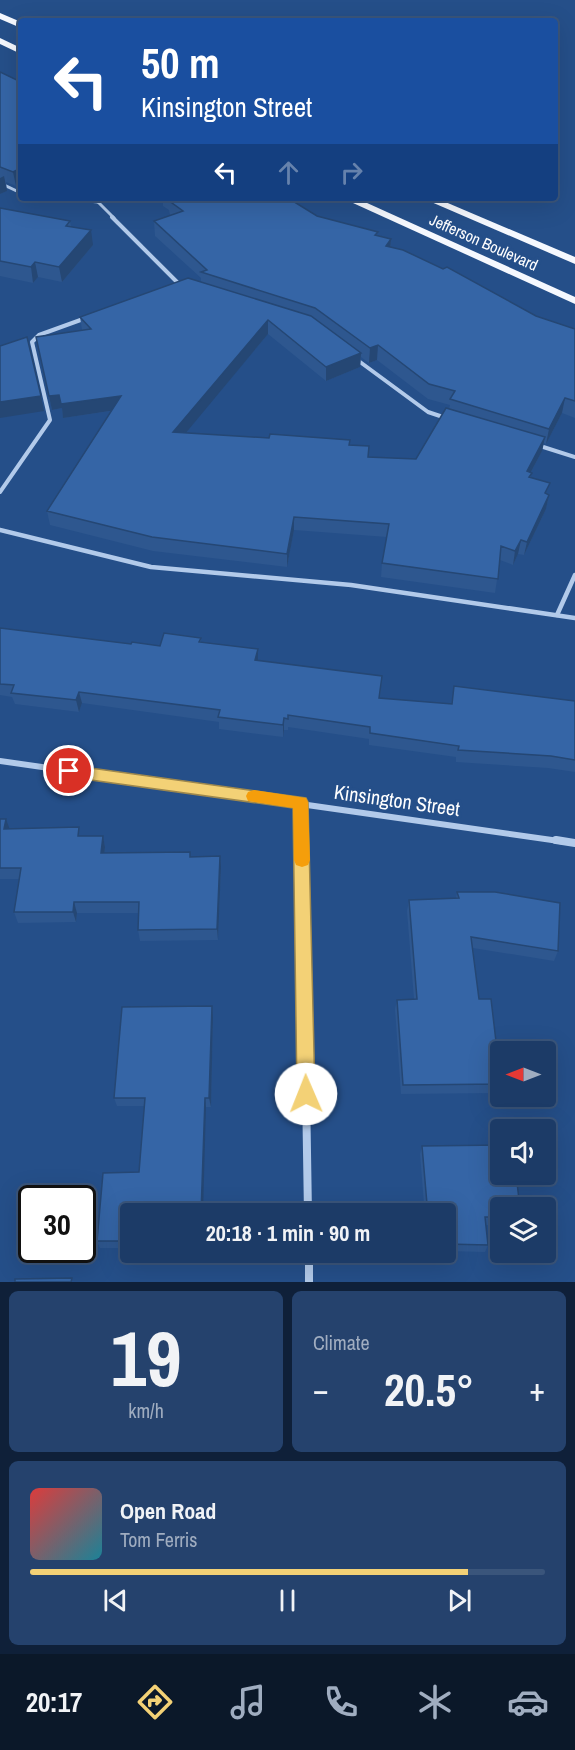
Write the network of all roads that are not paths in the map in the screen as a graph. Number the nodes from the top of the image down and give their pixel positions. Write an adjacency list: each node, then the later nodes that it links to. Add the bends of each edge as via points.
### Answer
1 (0, 16): 2 (main road)
2 (18, 24)
3 (0, 41): 4 (main road)
4 (18, 50)
5 (0, 183): 6 (lane)
6 (18, 191)
7 (99, 201): 11 (lane)
8 (354, 201): 14 (main road, Jefferson Boulevard)
9 (434, 201): 10 (main road, Jefferson Boulevard)
10 (575, 261)
11 (179, 284): 12 (lane); 13 (lane)
12 (171, 287)
13 (185, 287)
14 (575, 302)
15 (92, 316): 20 (lane, via 39,335 32,342 50,420)
16 (351, 355): 17 (lane, via 428,412)
17 (454, 420)
18 (531, 444): 19 (lane)
19 (575, 457)
20 (0, 492)
21 (0, 530): 23 (lane, via 151,567 351,585)
22 (575, 574): 23 (lane)
23 (557, 615): 24 (lane)
24 (575, 618)
25 (0, 761): 26 (street, Kinsington Street)
26 (301, 802): 27 (street, Kinsington Street); 28 (street)
27 (575, 843)
28 (308, 1203)
29 (309, 1263): 30 (street)
30 (309, 1282)

